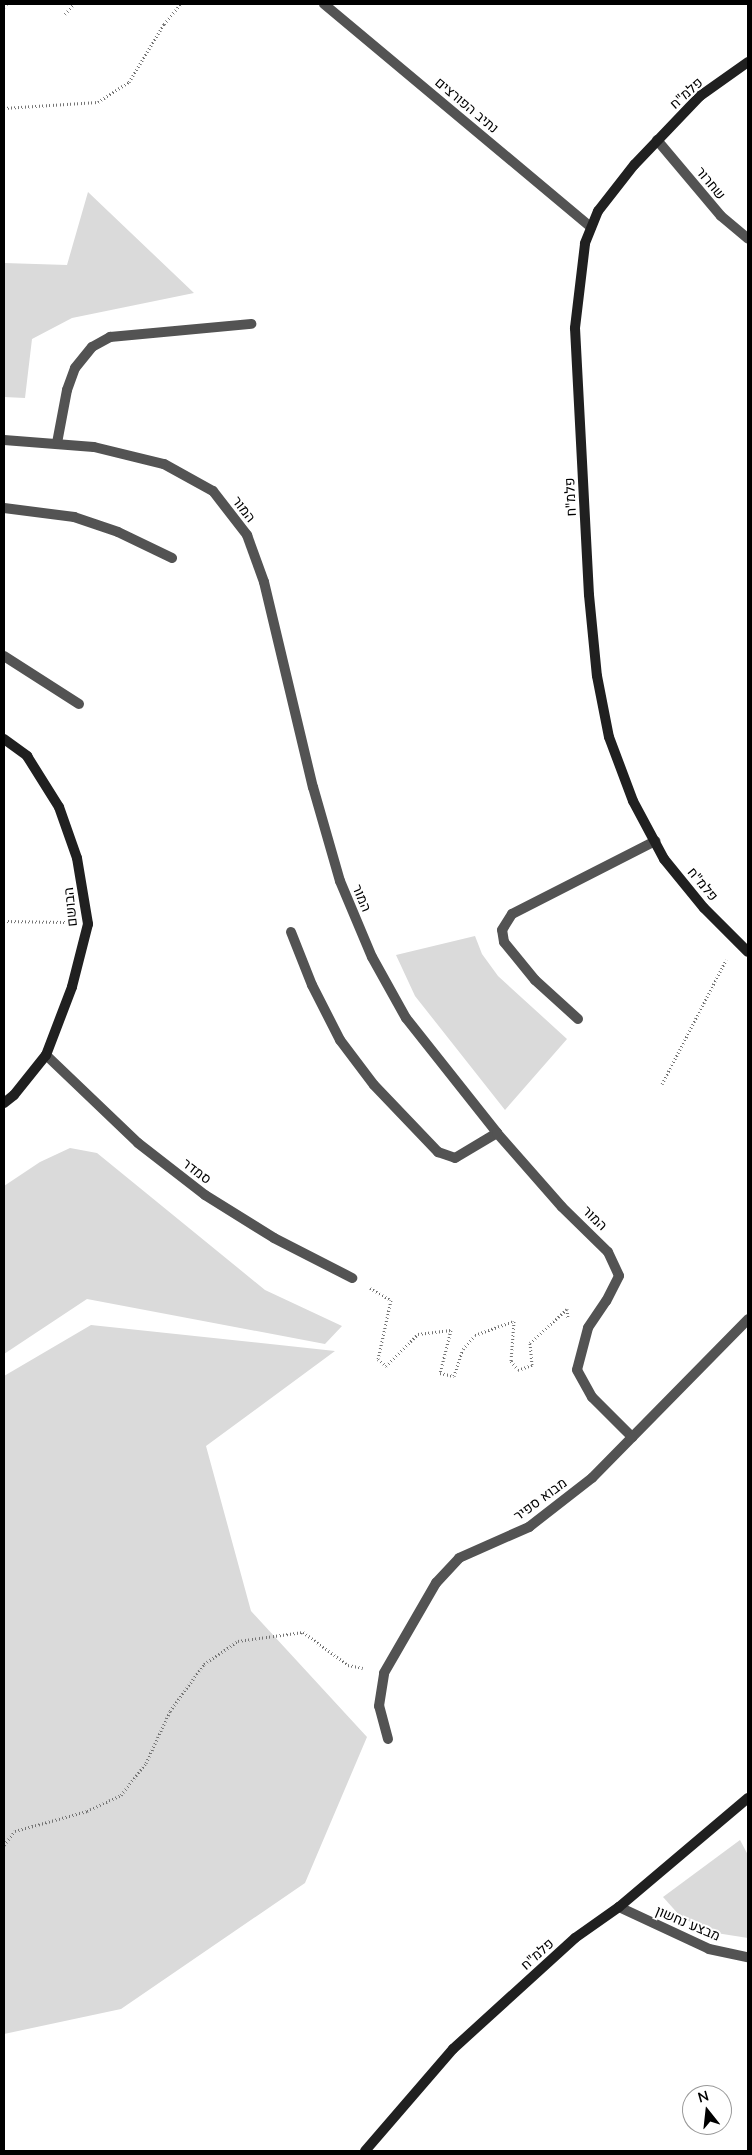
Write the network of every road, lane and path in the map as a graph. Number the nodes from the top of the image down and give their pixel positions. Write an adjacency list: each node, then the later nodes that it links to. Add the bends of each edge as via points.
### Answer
1 (8, 4): 5 (path)
2 (74, 4): 6 (path)
3 (181, 4): 8 (path, via 164,24 129,82 98,102)
4 (324, 4): 10 (street, נתיב הפורצים)
5 (4, 7)
6 (65, 14)
7 (748, 62): 9 (street, פלמ"ח, via 700,96)
8 (4, 108)
9 (657, 140): 10 (street, פלמ"ח, via 598,211); 11 (street, שחרור, via 721,216)
10 (591, 227): 20 (street, פלמ"ח, via 585,244 575,328 589,595 597,676 609,737 633,801)
11 (748, 239)
12 (252, 324): 14 (street, via 110,337 92,347 75,368 67,390)
13 (4, 440): 14 (street, המור)
14 (58, 443): 30 (street, המור, via 94,447 164,464 214,492 247,534 264,582 313,787 340,881 372,957 406,1018)
15 (4, 508): 16 (street, via 74,517 118,532)
16 (172, 558)
17 (4, 656): 18 (street)
18 (79, 704)
19 (4, 740): 22 (street, הבושם, via 27,756 59,807 77,858)
20 (655, 841): 24 (street, פלמ"ח, via 664,859 704,908); 26 (street, via 512,914 502,930 504,942 535,980)
21 (4, 921): 22 (path)
22 (88, 924): 27 (street, הבושם, via 72,987)
23 (291, 932): 30 (street, via 312,985 340,1040 374,1085 438,1152 455,1158)
24 (737, 940): 25 (street, פלמ"ח); 28 (path)
25 (748, 952)
26 (578, 1019)
27 (46, 1055): 29 (street, הבושם); 31 (street, סמדר, via 138,1143 205,1195 274,1238)
28 (662, 1084)
29 (4, 1103)
30 (497, 1133): 34 (street, המור, via 562,1207 608,1252 619,1276 588,1328 577,1370 592,1397)
31 (352, 1278): 33 (path, via 391,1300 378,1359 386,1366 418,1334 451,1330 440,1373 454,1376 463,1349 475,1334 514,1321 511,1361 518,1370 532,1365 530,1343 567,1309)
32 (748, 1319): 34 (street, מבוא ספיר)
33 (570, 1326)
34 (632, 1437): 35 (street, מבוא ספיר, via 592,1478 529,1527 459,1558 436,1583)
35 (384, 1673): 36 (street, מבוא ספיר, via 378,1706); 38 (path, via 348,1665 303,1632 238,1641 204,1664 170,1711 146,1763 121,1795 87,1811 15,1831)
36 (388, 1738)
37 (748, 1798): 39 (street, פלמ"ח)
38 (4, 1845)
39 (619, 1907): 40 (street, מבצע נחשון, via 709,1949); 41 (street, פלמ"ח, via 575,1938 453,2049)
40 (748, 1958)
41 (365, 2151)

